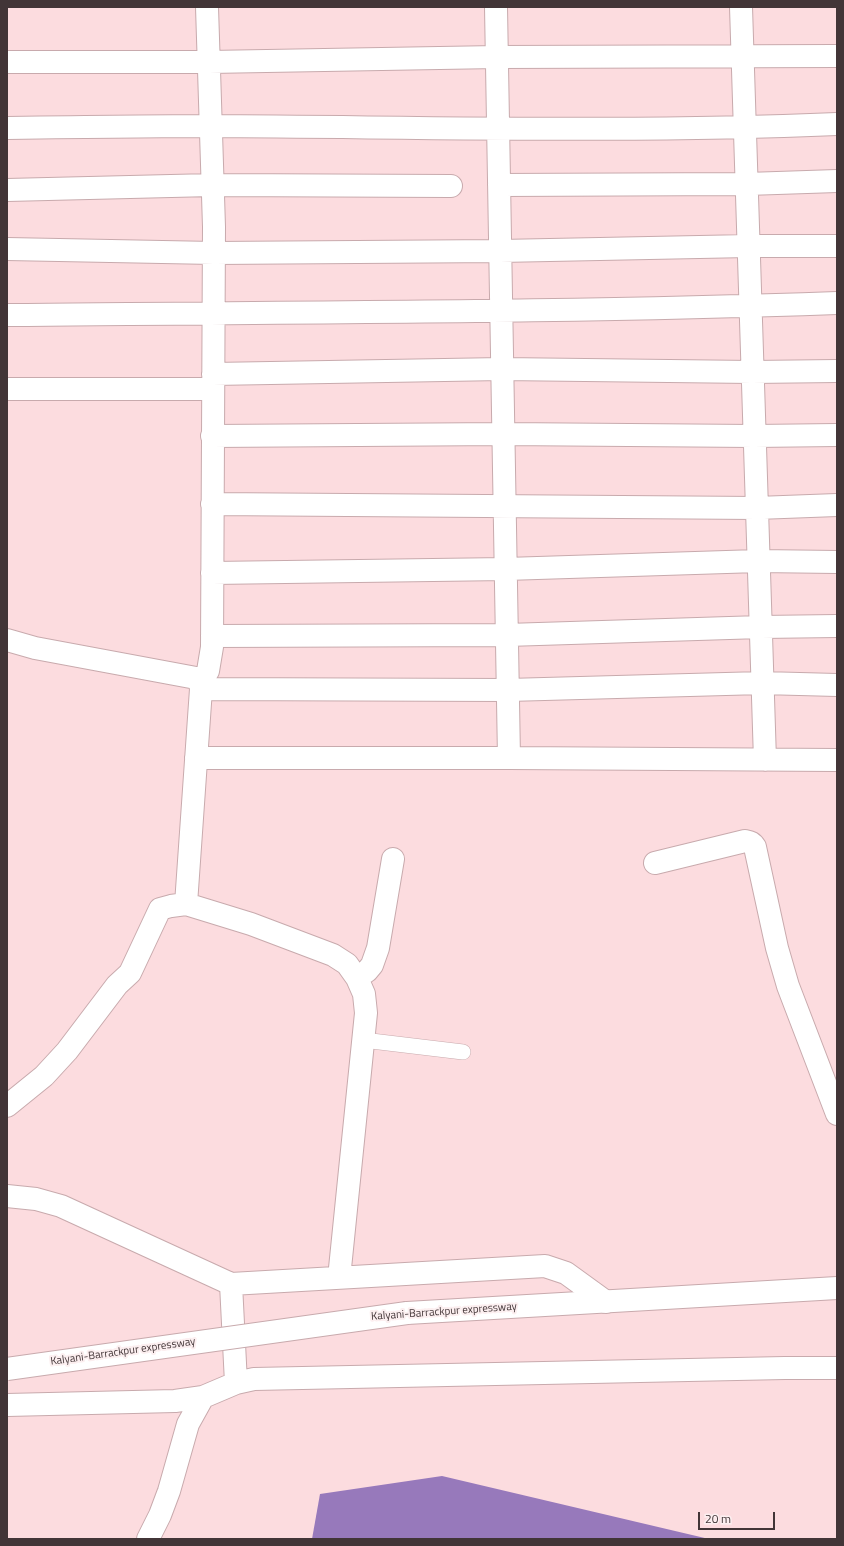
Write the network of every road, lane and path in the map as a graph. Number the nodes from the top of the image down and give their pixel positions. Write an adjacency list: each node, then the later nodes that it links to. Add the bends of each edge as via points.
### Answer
1 (207, 7): 8 (main road)
2 (496, 7): 5 (main road)
3 (741, 7): 6 (main road)
4 (837, 56): 6 (main road)
5 (497, 57): 6 (main road); 8 (main road); 13 (main road)
6 (742, 57): 12 (main road)
7 (7, 62): 8 (main road)
8 (208, 62): 10 (main road)
9 (837, 124): 12 (main road)
10 (210, 126): 11 (main road); 13 (main road); 16 (main road)
11 (7, 128)
12 (745, 128): 13 (main road); 15 (main road)
13 (498, 129): 17 (main road)
14 (837, 181): 15 (main road)
15 (747, 184): 17 (main road); 20 (main road)
16 (212, 185): 18 (main road); 19 (main road); 24 (main road)
17 (499, 185): 23 (main road)
18 (451, 186)
19 (7, 190)
20 (748, 246): 21 (main road); 23 (main road); 26 (main road)
21 (837, 246)
22 (7, 249): 24 (main road)
23 (500, 251): 24 (main road); 27 (main road)
24 (214, 253): 28 (main road)
25 (837, 303): 26 (main road)
26 (750, 306): 27 (main road); 32 (main road)
27 (502, 310): 28 (main road); 30 (main road)
28 (213, 313): 29 (main road); 33 (main road)
29 (7, 315)
30 (502, 369): 32 (main road); 33 (main road); 35 (main road)
31 (837, 371): 32 (main road)
32 (752, 372): 38 (main road)
33 (213, 382): 34 (main road); 37 (main road)
34 (7, 389)
35 (504, 434): 37 (main road); 38 (main road); 41 (main road)
36 (837, 435): 38 (main road)
37 (212, 436): 39 (main road)
38 (754, 436): 42 (main road)
39 (212, 504): 41 (main road); 46 (main road)
40 (837, 505): 42 (main road)
41 (505, 506): 42 (main road); 45 (main road)
42 (757, 508): 43 (main road)
43 (758, 561): 44 (main road); 45 (main road); 48 (main road)
44 (837, 562)
45 (506, 570): 46 (main road); 49 (main road)
46 (212, 573): 50 (main road)
47 (837, 626): 48 (main road)
48 (761, 627): 49 (main road); 52 (main road)
49 (507, 635): 50 (main road); 55 (main road)
50 (212, 636): 54 (main road, via 210,662)
51 (7, 640): 54 (main road, via 35,648 196,678)
52 (762, 683): 53 (main road); 55 (main road); 58 (main road)
53 (837, 685)
54 (201, 686): 55 (main road); 56 (main road)
55 (508, 690): 57 (main road)
56 (196, 758): 57 (main road); 62 (main road)
57 (509, 758): 58 (main road)
58 (765, 760): 59 (main road)
59 (837, 760)
60 (393, 859): 63 (main road, via 378,948 372,965)
61 (654, 863): 67 (main road, via 745,841 753,844 788,986)
62 (186, 904): 63 (main road, via 251,924 333,955 347,964); 66 (main road, via 160,910 130,973 117,985 67,1051 44,1076)
63 (357, 978): 64 (main road, via 364,994 366,1013)
64 (363, 1040): 65 (lane); 69 (main road)
65 (462, 1052)
66 (7, 1106)
67 (837, 1114)
68 (7, 1196): 70 (main road, via 36,1199 61,1206)
69 (339, 1278): 70 (main road); 72 (main road, via 546,1266 566,1273)
70 (231, 1284): 75 (main road)
71 (837, 1288): 72 (main road, Kalyani-Barrackpur expressway)
72 (606, 1302): 74 (main road, Kalyani-Barrackpur expressway, bridge, via 407,1313)
73 (837, 1368): 75 (main road, via 254,1379)
74 (7, 1369)
75 (236, 1383): 76 (main road)
76 (203, 1397): 77 (main road, via 175,1401); 78 (main road, via 188,1424 167,1497)
77 (7, 1405)
78 (148, 1539)

